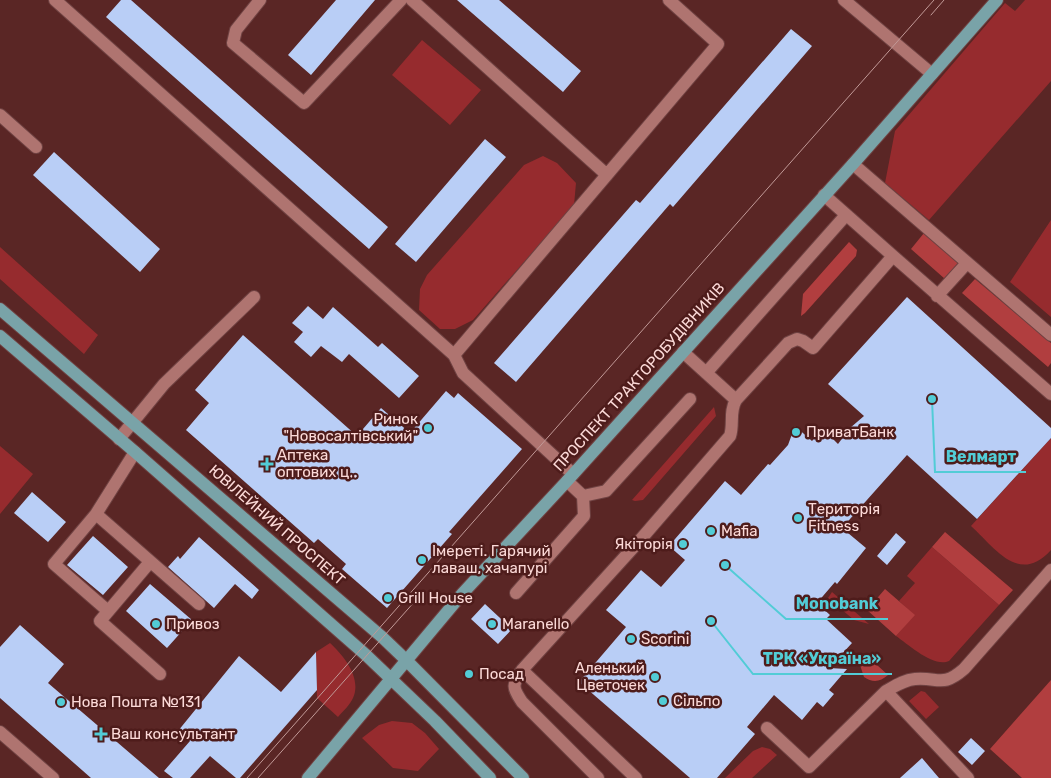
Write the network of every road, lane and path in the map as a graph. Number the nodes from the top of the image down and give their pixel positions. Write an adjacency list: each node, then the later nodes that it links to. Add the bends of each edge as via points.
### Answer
1 (55, 0): 23 (street)
2 (260, 0): 3 (street, via 236,30 233,43 304,103)
3 (400, 0)
4 (412, 0): 12 (street)
5 (669, 0): 12 (street, via 718,44)
6 (844, 0): 8 (street)
7 (997, 0): 8 (main road, ПРОСПЕКТ ТРАКТОРОБУДІВНИКІВ)
8 (932, 74): 11 (main road, ПРОСПЕКТ ТРАКТОРОБУДІВНИКІВ)
9 (0, 115): 10 (street)
10 (36, 147)
11 (853, 164): 13 (main road, ПРОСПЕКТ ТРАКТОРОБУДІВНИКІВ); 16 (street)
12 (607, 175): 23 (street)
13 (824, 195): 14 (street); 22 (main road, ПРОСПЕКТ ТРАКТОРОБУДІВНИКІВ)
14 (846, 215): 15 (street); 24 (street)
15 (893, 256): 17 (street); 27 (street, via 814,348 797,339 788,343)
16 (967, 262): 17 (street); 20 (street)
17 (937, 296): 25 (street)
18 (254, 297): 28 (street, via 164,384)
19 (0, 309): 28 (main road, ЮВІЛЕЙНИЙ ПРОСПЕКТ)
20 (1051, 335)
21 (0, 336): 29 (main road)
22 (683, 352): 24 (street); 31 (main road, ПРОСПЕКТ ТРАКТОРОБУДІВНИКІВ)
23 (454, 355): 31 (street, via 463,373)
24 (706, 373): 27 (street)
25 (1051, 394)
26 (690, 399): 32 (street, via 606,491)
27 (736, 400): 40 (street, via 732,411 732,430 727,441)
28 (132, 423): 29 (street); 39 (main road, ЮВІЛЕЙНИЙ ПРОСПЕКТ)
29 (119, 439): 30 (main road)
30 (135, 452): 33 (street); 42 (main road)
31 (570, 477): 32 (street); 39 (main road, ПРОСПЕКТ ТРАКТОРОБУДІВНИКІВ)
32 (583, 496): 36 (street, via 584,516)
33 (96, 514): 34 (street); 38 (street, via 54,564)
34 (150, 562): 37 (street); 38 (street)
35 (1051, 570): 43 (street, via 954,678 909,680)
36 (516, 593)
37 (199, 604)
38 (108, 611): 41 (street, via 100,621)
39 (406, 660): 42 (main road, ПРОСПЕКТ ТРАКТОРОБУДІВНИКІВ); 49 (main road, ЮВІЛЕЙНИЙ ПРОСПЕКТ)
40 (522, 670): 50 (street, via 514,691); 51 (street)
41 (160, 674)
42 (391, 678): 47 (main road, ПРОСПЕКТ ТРАКТОРОБУДІВНИКІВ); 48 (main road)
43 (886, 691): 44 (street, via 809,767); 52 (street)
44 (767, 728)
45 (0, 732): 46 (street)
46 (53, 778)
47 (308, 778)
48 (490, 778)
49 (523, 778)
50 (598, 778)
51 (636, 778)
52 (968, 778)

